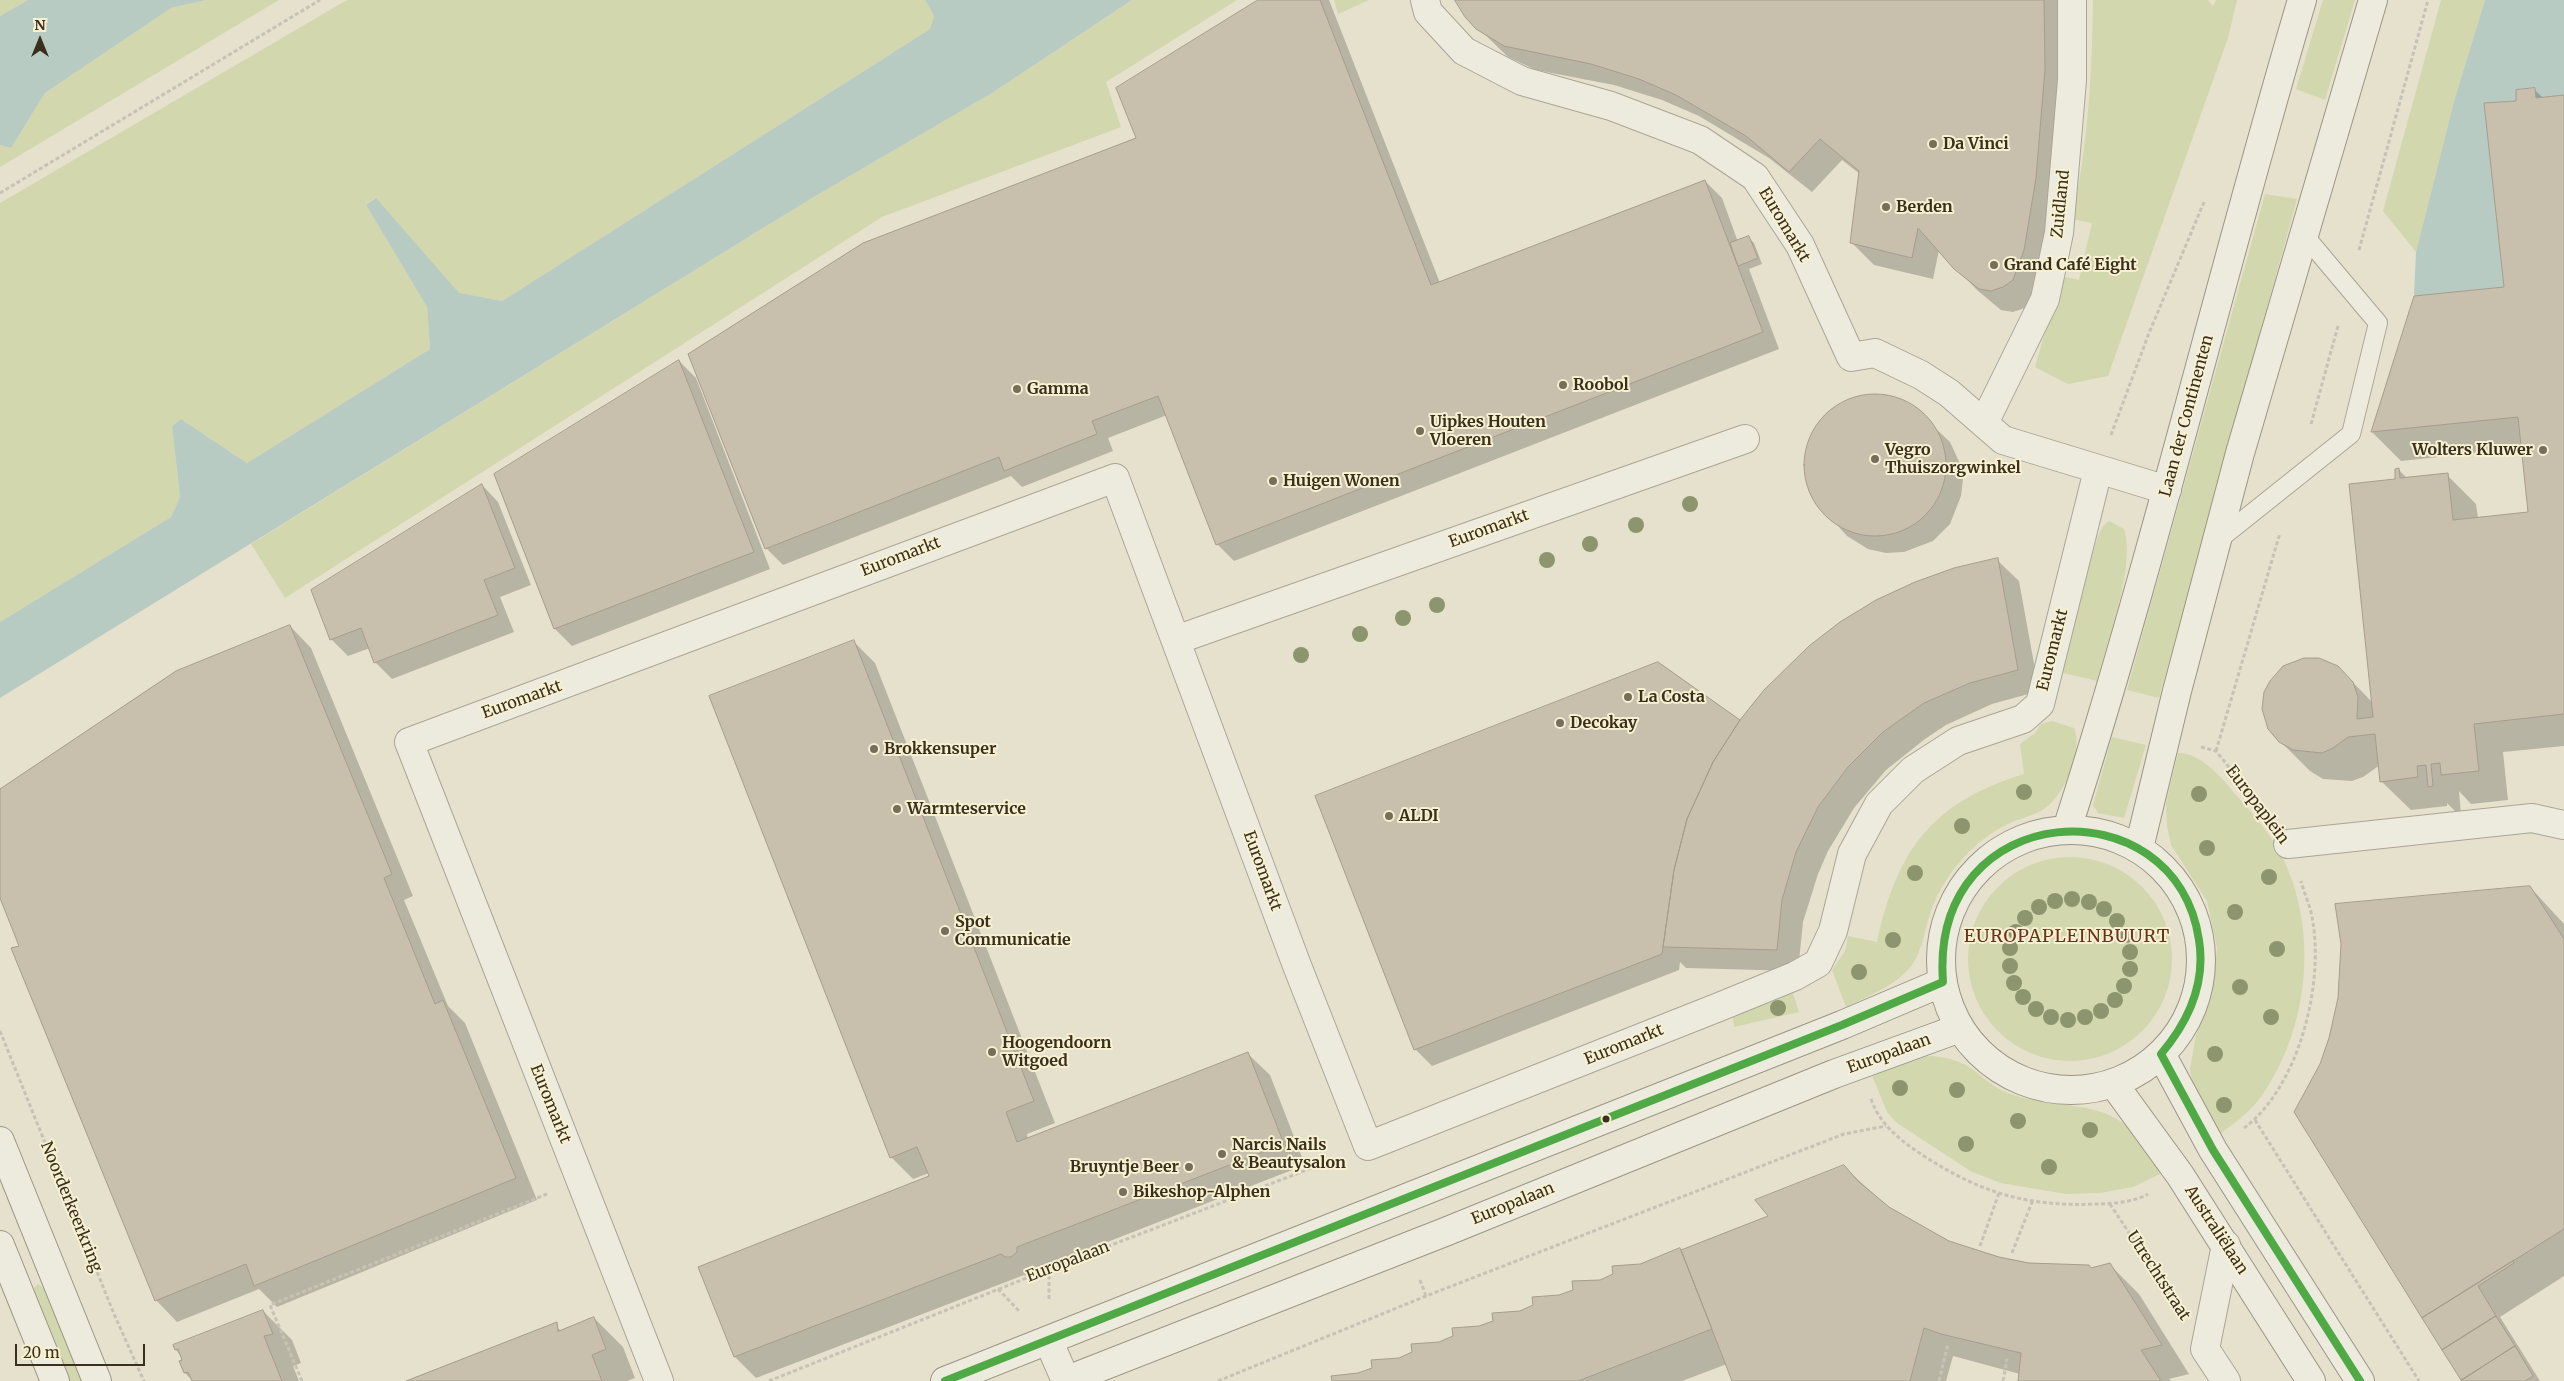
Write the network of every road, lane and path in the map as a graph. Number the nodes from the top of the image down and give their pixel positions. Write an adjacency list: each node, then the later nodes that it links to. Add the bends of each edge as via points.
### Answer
1 (320, 0): 7 (path)
2 (2072, 0): 11 (street, Zuidland, via 2072,80 2059,233 2045,299)
3 (2302, 0): 15 (street, Laan der Continenten, via 2270,106)
4 (2373, 0): 9 (street)
5 (2428, 0): 10 (path)
6 (1426, 6): 11 (street, Euromarkt, via 1464,51 1522,81 1611,106 1700,140 1755,178 1800,245 1851,357 1874,353 1899,364 1949,393)
7 (0, 193)
8 (2206, 195): 13 (path, via 2149,333)
9 (2304, 236): 10 (lane); 16 (street)
10 (2348, 288): 14 (path); 14 (lane, via 2378,323 2351,434)
11 (1984, 423): 13 (street, Euromarkt, via 2003,440)
12 (1745, 439): 17 (street, Euromarkt)
13 (2098, 470): 15 (street, Euromarkt); 29 (street, Euromarkt, via 2040,704 2023,718 1958,741 1913,770 1879,804 1852,854 1832,931 1818,963 1728,1004)
14 (2296, 478): 16 (lane); 20 (path, Europaplein, via 2216,751)
15 (2167, 490): 19 (street, Laan der Continenten, via 2102,721)
16 (2216, 542): 21 (street)
17 (1176, 640): 29 (street, Euromarkt); 32 (street, Euromarkt, via 1115,478 408,742)
18 (2564, 825): 20 (street, via 2532,818)
19 (2067, 830): 21 (street, via 2104,834); 22 (street, via 2045,832 2004,848 1970,877 1958,896 1943,938)
20 (2288, 844): 27 (path, Europaplein, via 2312,917 2312,993 2294,1057 2275,1093)
21 (2139, 848): 25 (street, via 2157,861 2176,883 2194,914 2200,935 2202,956 2196,999 2187,1020)
22 (1943, 982): 23 (street); 40 (street)
23 (1960, 1028): 26 (street, via 1985,1057 2018,1078 2055,1089 2074,1090); 51 (street, Europalaan, via 1834,1074)
24 (0, 1032): 46 (path, Noorderkeerkring)
25 (2161, 1054): 26 (street, via 2130,1076); 30 (street)
26 (2113, 1083): 31 (street, Australiëlaan)
27 (2255, 1120): 30 (path, Europaplein); 58 (path)
28 (0, 1141): 45 (street)
29 (1368, 1146): 49 (path, Europalaan)
30 (2213, 1150): 57 (street)
31 (2180, 1175): 35 (path, via 2144,1196); 37 (street, Australiëlaan)
32 (580, 1180): 47 (path, via 270,1305); 48 (street, Euromarkt)
33 (1999, 1193): 34 (path); 38 (path); 52 (path, via 1965,1181 1946,1170 1886,1126 1844,1134 1426,1296)
34 (2032, 1202): 35 (path); 39 (path)
35 (2110, 1204): 42 (path, Utrechtstraat)
36 (0, 1245): 44 (street)
37 (2226, 1245): 42 (street, Utrechtstraat); 56 (street, Australiëlaan)
38 (1980, 1246)
39 (2012, 1253)
40 (1049, 1342): 50 (street); 51 (street, Europalaan)
41 (1948, 1344): 53 (path)
42 (2205, 1349): 55 (street)
43 (2007, 1359): 54 (path)
44 (55, 1381)
45 (97, 1381)
46 (144, 1381)
47 (302, 1381)
48 (659, 1381)
49 (769, 1381)
50 (946, 1381)
51 (1065, 1381)
52 (1218, 1381)
53 (1939, 1381)
54 (2003, 1381)
55 (2226, 1381)
56 (2311, 1381)
57 (2360, 1381)
58 (2419, 1381)

